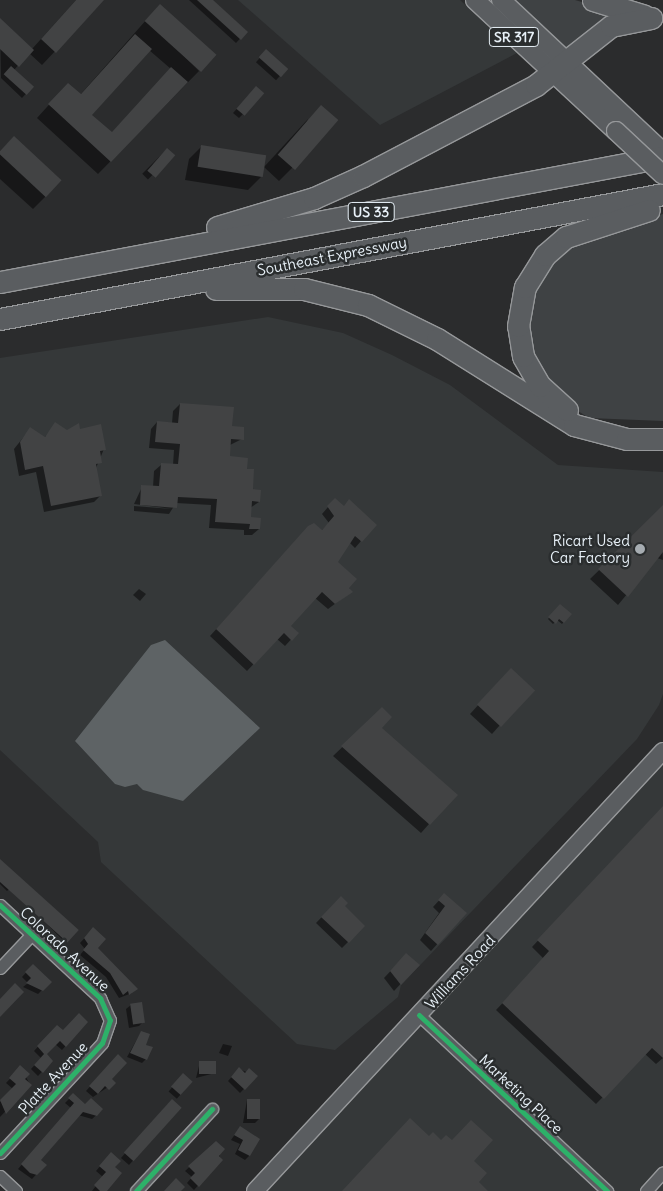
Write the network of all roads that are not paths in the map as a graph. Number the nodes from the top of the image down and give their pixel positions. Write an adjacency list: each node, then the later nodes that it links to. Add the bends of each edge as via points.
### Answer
1 (475, 0): 5 (main road, SR 317)
2 (500, 0): 5 (main road, SR 317)
3 (593, 0): 4 (highway)
4 (657, 20): 5 (highway, via 610,26)
5 (560, 68): 6 (main road, SR 317, via 637,127); 8 (main road, SR 317, bridge, via 616,131); 11 (highway, via 314,198)
6 (663, 152)
7 (663, 156): 11 (highway, US 33)
8 (663, 175)
9 (663, 194): 13 (highway, Southeast Expressway / US 33)
10 (663, 207): 15 (highway, via 596,224 559,242 530,277 518,326 520,346 532,376 568,411 602,426)
11 (80, 267): 12 (highway, US 33)
12 (0, 282)
13 (138, 293): 14 (highway, Southeast Expressway / US 33); 16 (highway, via 270,286 341,297 413,326 574,425 619,438)
14 (0, 319)
15 (663, 429)
16 (663, 438)
17 (663, 751): 22 (main road, Williams Road)
18 (0, 905): 19 (street, Colorado Avenue)
19 (32, 934): 20 (street); 21 (street, Colorado Avenue, via 96,994)
20 (0, 968)
21 (110, 1014): 24 (street, Platte Avenue, via 109,1030 102,1044)
22 (419, 1015): 29 (main road, Williams Road); 30 (street, Marketing Place)
23 (212, 1109): 28 (street)
24 (0, 1153)
25 (663, 1172): 31 (street)
26 (0, 1176): 27 (street)
27 (16, 1191)
28 (136, 1191)
29 (255, 1191)
30 (607, 1191)
31 (646, 1191)

